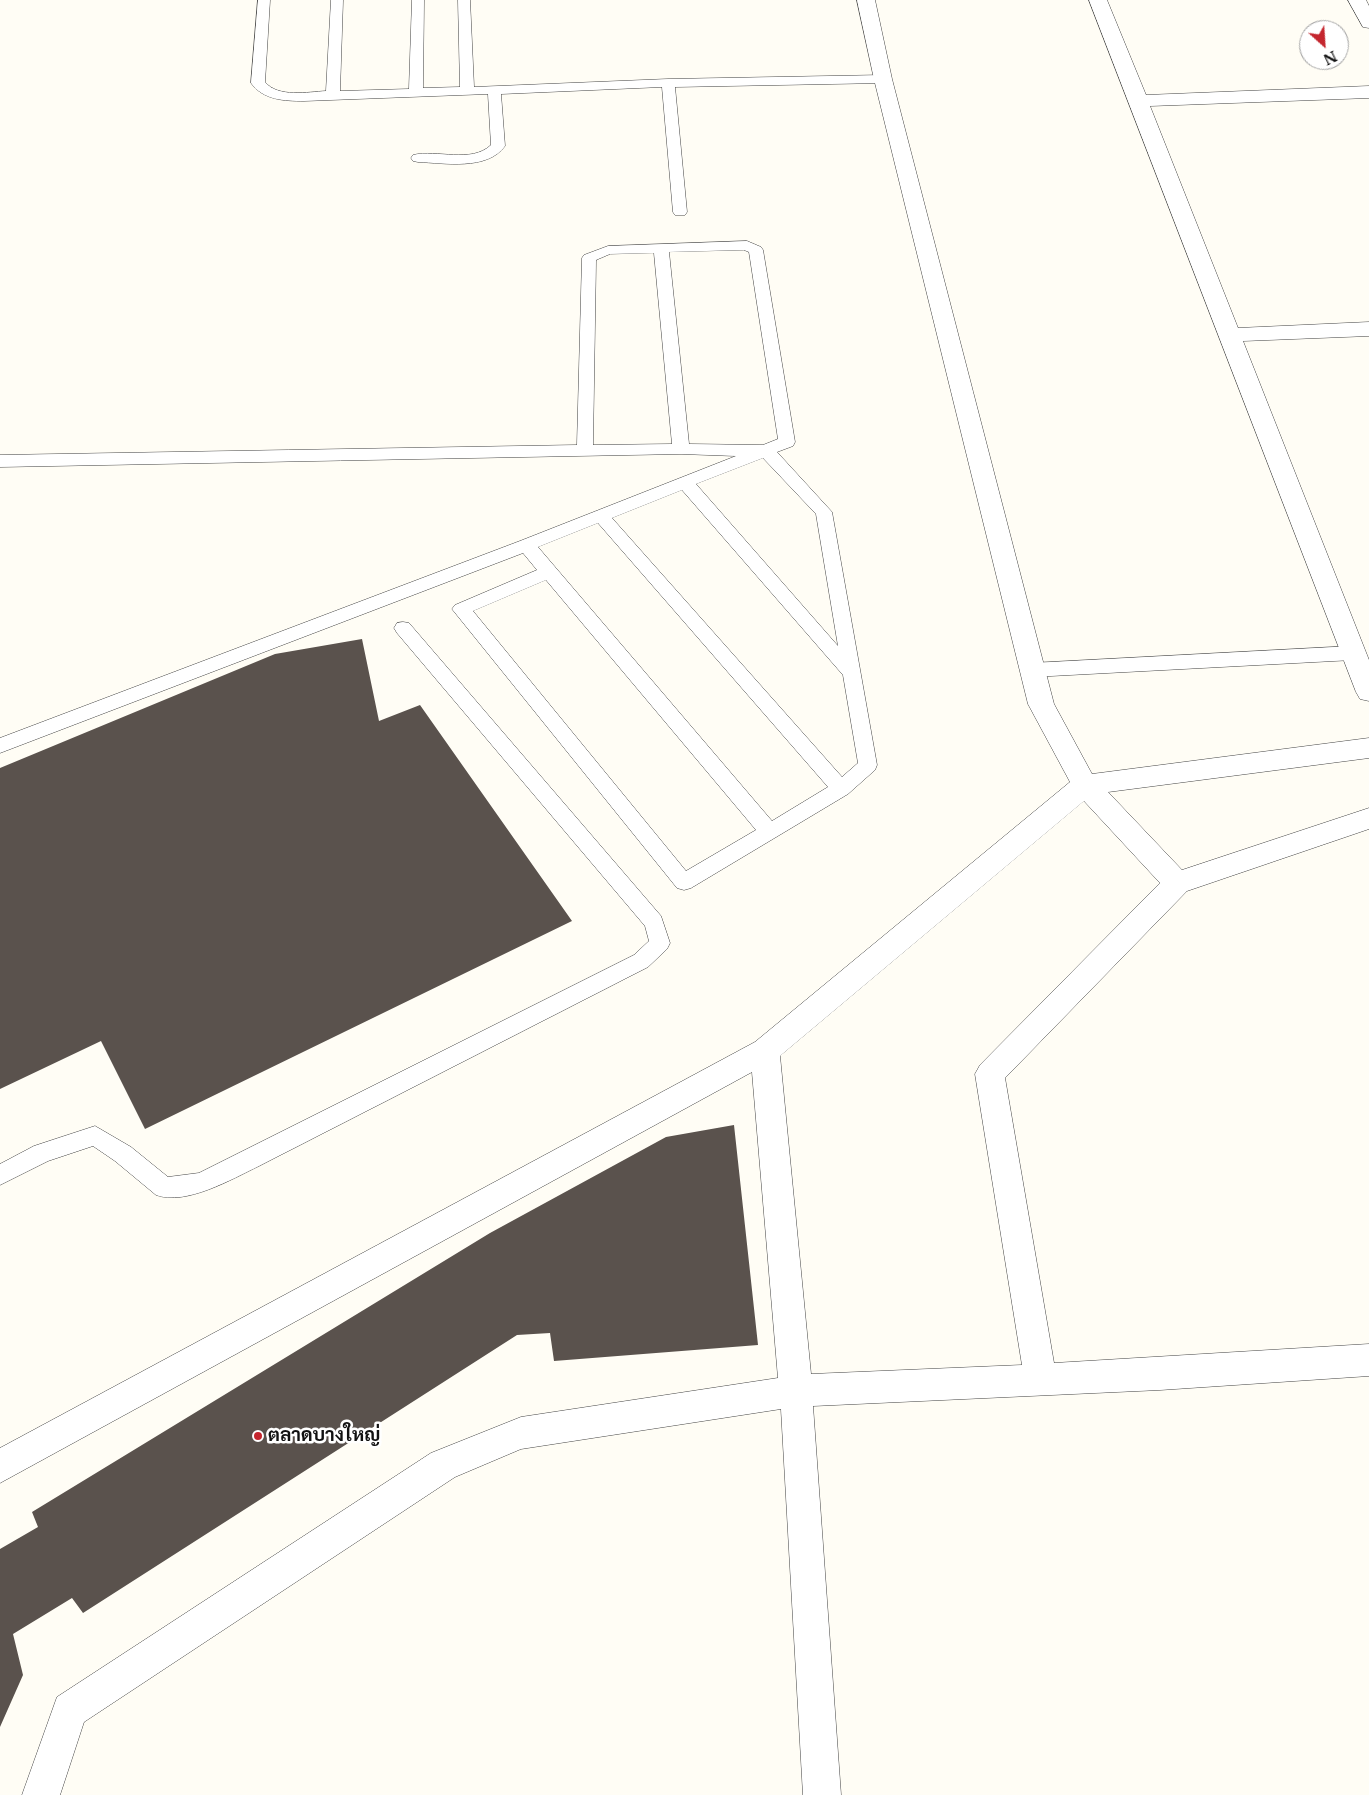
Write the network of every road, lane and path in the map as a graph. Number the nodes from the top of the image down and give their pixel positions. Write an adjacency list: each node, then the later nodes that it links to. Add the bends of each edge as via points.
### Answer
1 (264, 0): 13 (lane, via 258,83 261,88 278,96)
2 (337, 0): 13 (lane)
3 (418, 0): 12 (lane)
4 (464, 0): 10 (lane)
5 (866, 0): 7 (street)
6 (1098, 0): 14 (street)
7 (883, 79): 8 (lane); 30 (street)
8 (668, 83): 9 (lane); 16 (lane)
9 (494, 89): 10 (lane); 15 (lane, via 498,146 494,151 484,157)
10 (466, 91): 12 (lane)
11 (1369, 92): 14 (street)
12 (416, 93): 13 (lane)
13 (333, 95)
14 (1139, 101): 19 (street)
15 (418, 158)
16 (680, 212)
17 (661, 248): 20 (lane); 21 (lane, via 608,250 589,258); 22 (lane, via 747,245 756,250 787,442)
18 (1369, 329): 19 (street)
19 (1230, 335): 29 (street)
20 (681, 449): 21 (lane); 22 (lane)
21 (585, 451): 23 (lane)
22 (766, 451): 24 (lane); 31 (lane, via 824,512)
23 (0, 461)
24 (684, 482): 25 (lane); 31 (lane)
25 (601, 516): 26 (lane); 36 (lane)
26 (526, 545): 27 (lane); 33 (lane)
27 (549, 572): 38 (lane); 38 (lane, via 461,608 684,882)
28 (403, 628): 41 (lane, via 654,922 660,943 641,961 201,1182 164,1188 95,1136 42,1154)
29 (1353, 653): 30 (lane); 32 (street)
30 (1032, 670): 35 (street, via 1041,704)
31 (852, 672): 36 (lane, via 868,766)
32 (1369, 692)
33 (0, 746)
34 (1369, 748): 35 (street)
35 (1085, 785): 39 (street); 40 (street)
36 (841, 789): 38 (lane)
37 (1369, 818): 39 (street)
38 (769, 831)
39 (1177, 883): 43 (street, via 990,1074)
40 (765, 1051): 44 (street); 45 (street)
41 (0, 1175)
42 (1369, 1360): 43 (street)
43 (1040, 1380): 44 (street)
44 (796, 1391): 46 (street, via 521,1433 443,1465 70,1710); 47 (street)
45 (0, 1466)
46 (41, 1795)
47 (822, 1795)

